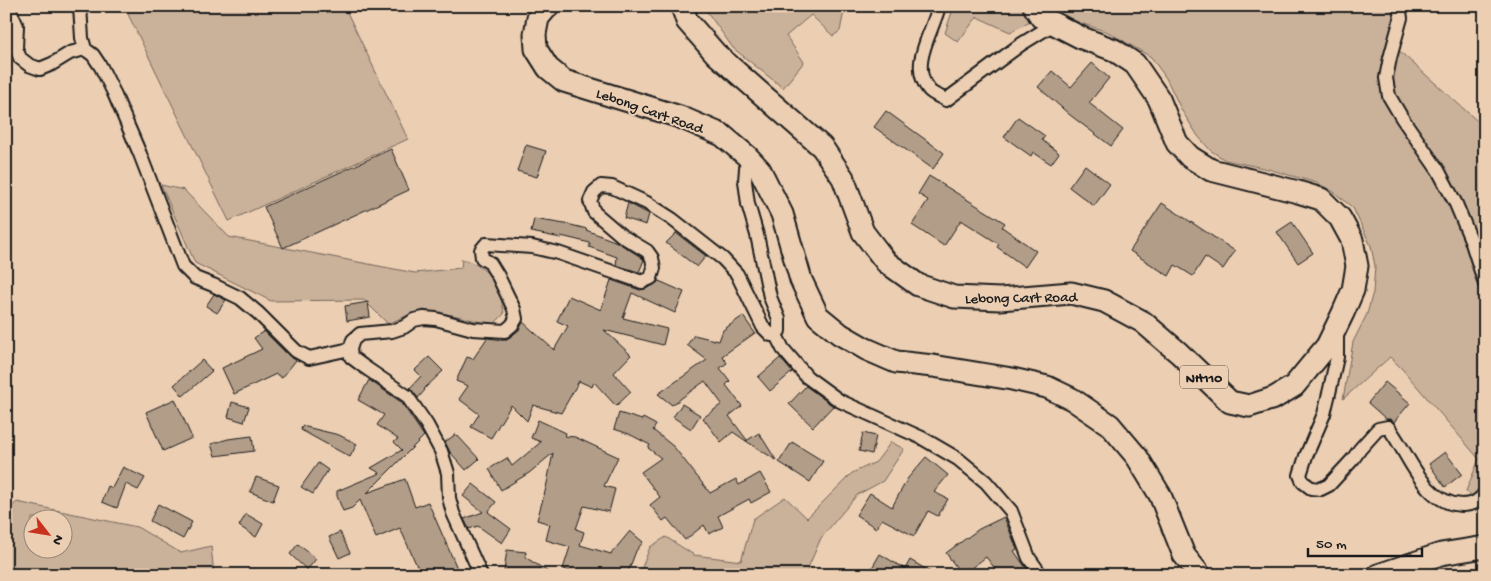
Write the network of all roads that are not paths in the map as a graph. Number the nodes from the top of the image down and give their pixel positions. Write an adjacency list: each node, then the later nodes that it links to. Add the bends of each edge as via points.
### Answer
1 (8, 6): 9 (street, via 17,26 16,48 20,58 29,65 40,69)
2 (80, 6): 9 (street)
3 (682, 6): 12 (highway, Lebong Cart Road / NH110, via 688,21 716,54 822,147 843,178 864,232 886,262 918,285 954,297 1000,299 1071,293 1104,300 1143,322 1230,402 1249,406 1274,398 1294,386 1327,346)
4 (939, 6): 8 (street, via 924,45 920,72 929,90 946,100)
5 (1034, 6): 8 (highway, Lebong Cart Road / NH110, via 1041,17)
6 (1399, 6): 11 (street, via 1401,18 1386,78 1389,96 1438,170 1456,204)
7 (541, 10): 10 (highway, Lebong Cart Road, via 535,34 536,49 548,68 564,81 680,117 722,135)
8 (1054, 24): 12 (highway, Lebong Cart Road / NH110, via 1114,50 1135,64 1159,99 1177,143 1190,157 1210,170 1321,199 1340,218 1352,240 1357,266 1352,290)
9 (85, 49): 14 (street, via 102,67 113,90 184,266 195,278 240,298 296,350 310,358)
10 (747, 156): 13 (street, via 745,181 748,204 770,297 779,319); 19 (highway, Lebong Cart Road, via 760,170 782,214 801,280 818,316 840,334 896,362 1012,379 1047,387 1072,398 1110,425 1136,457 1160,495 1184,555)
11 (1485, 284)
12 (1338, 325): 15 (street, via 1330,389 1324,414 1300,475 1303,482 1311,488 1320,489 1329,484 1378,429 1388,427 1422,479 1441,500 1468,505)
13 (776, 335): 14 (street, via 763,328 737,274 723,259 647,203 612,187 601,186 590,201 594,212 622,236 647,251 654,268 651,278 642,282 532,247 486,244 481,250 482,258 490,263 514,309 516,319 505,331 473,329 436,319 414,320 392,331 360,334); 18 (street, via 783,349 807,377 840,401 922,438 958,459 986,482 1011,511 1028,558)
14 (350, 349): 17 (street, via 352,357 407,396 427,425 448,473 453,513)
15 (1485, 493)
16 (1485, 547): 20 (highway, via 1441,554)
17 (481, 575)
18 (1041, 575)
19 (1200, 575)
20 (1378, 575)

